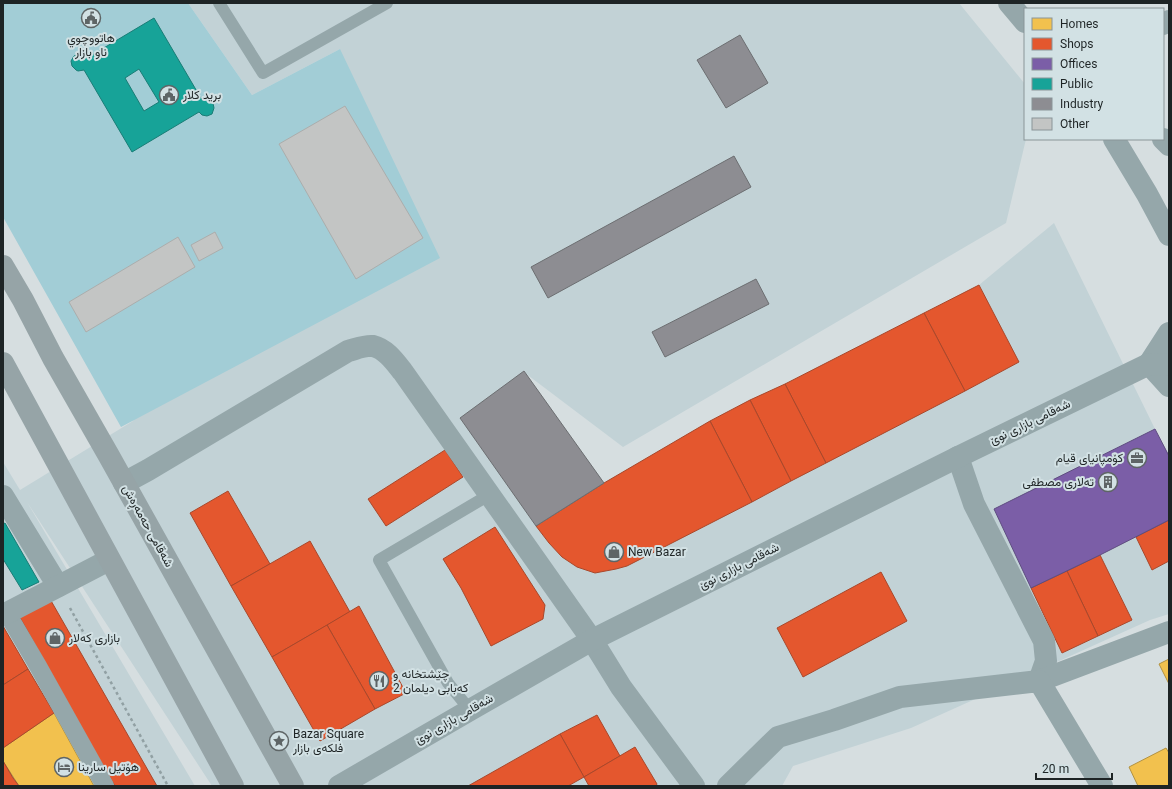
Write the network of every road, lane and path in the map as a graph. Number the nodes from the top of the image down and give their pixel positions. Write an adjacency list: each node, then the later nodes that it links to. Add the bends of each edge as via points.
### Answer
1 (219, 3): 3 (lane, via 263,73)
2 (1009, 3): 4 (street)
3 (387, 4)
4 (1024, 21)
5 (1115, 140): 6 (street, via 1148,194)
6 (1169, 235)
7 (3, 266): 13 (highway, شەقامی حەمەڕەش)
8 (1169, 333): 10 (street, via 1162,345)
9 (3, 363): 16 (highway)
10 (1159, 365): 11 (street); 12 (street, شەقامی بازاری نوێ)
11 (1169, 386)
12 (958, 457): 20 (street, شەقامی بازاری نوێ); 21 (street, via 974,504 1044,641 1046,661)
13 (124, 483): 14 (street, via 348,351 372,346 382,350 400,368); 26 (highway, شەقامی حەمەڕەش)
14 (489, 495): 20 (street); 22 (lane, via 379,560 448,683)
15 (3, 496): 17 (street)
16 (109, 560): 17 (street); 25 (highway)
17 (58, 586): 18 (street); 24 (path)
18 (5, 614): 23 (street, via 38,666)
19 (1169, 632): 21 (street)
20 (592, 640): 22 (street, شەقامی بازاری نوێ); 28 (street, via 621,687)
21 (1039, 681): 29 (street, via 900,697 778,737); 30 (street)
22 (470, 710): 27 (street, شەقامی بازاری نوێ)
23 (105, 786)
24 (168, 786)
25 (233, 786)
26 (292, 786)
27 (339, 786)
28 (694, 786)
29 (728, 786)
30 (1102, 786)

